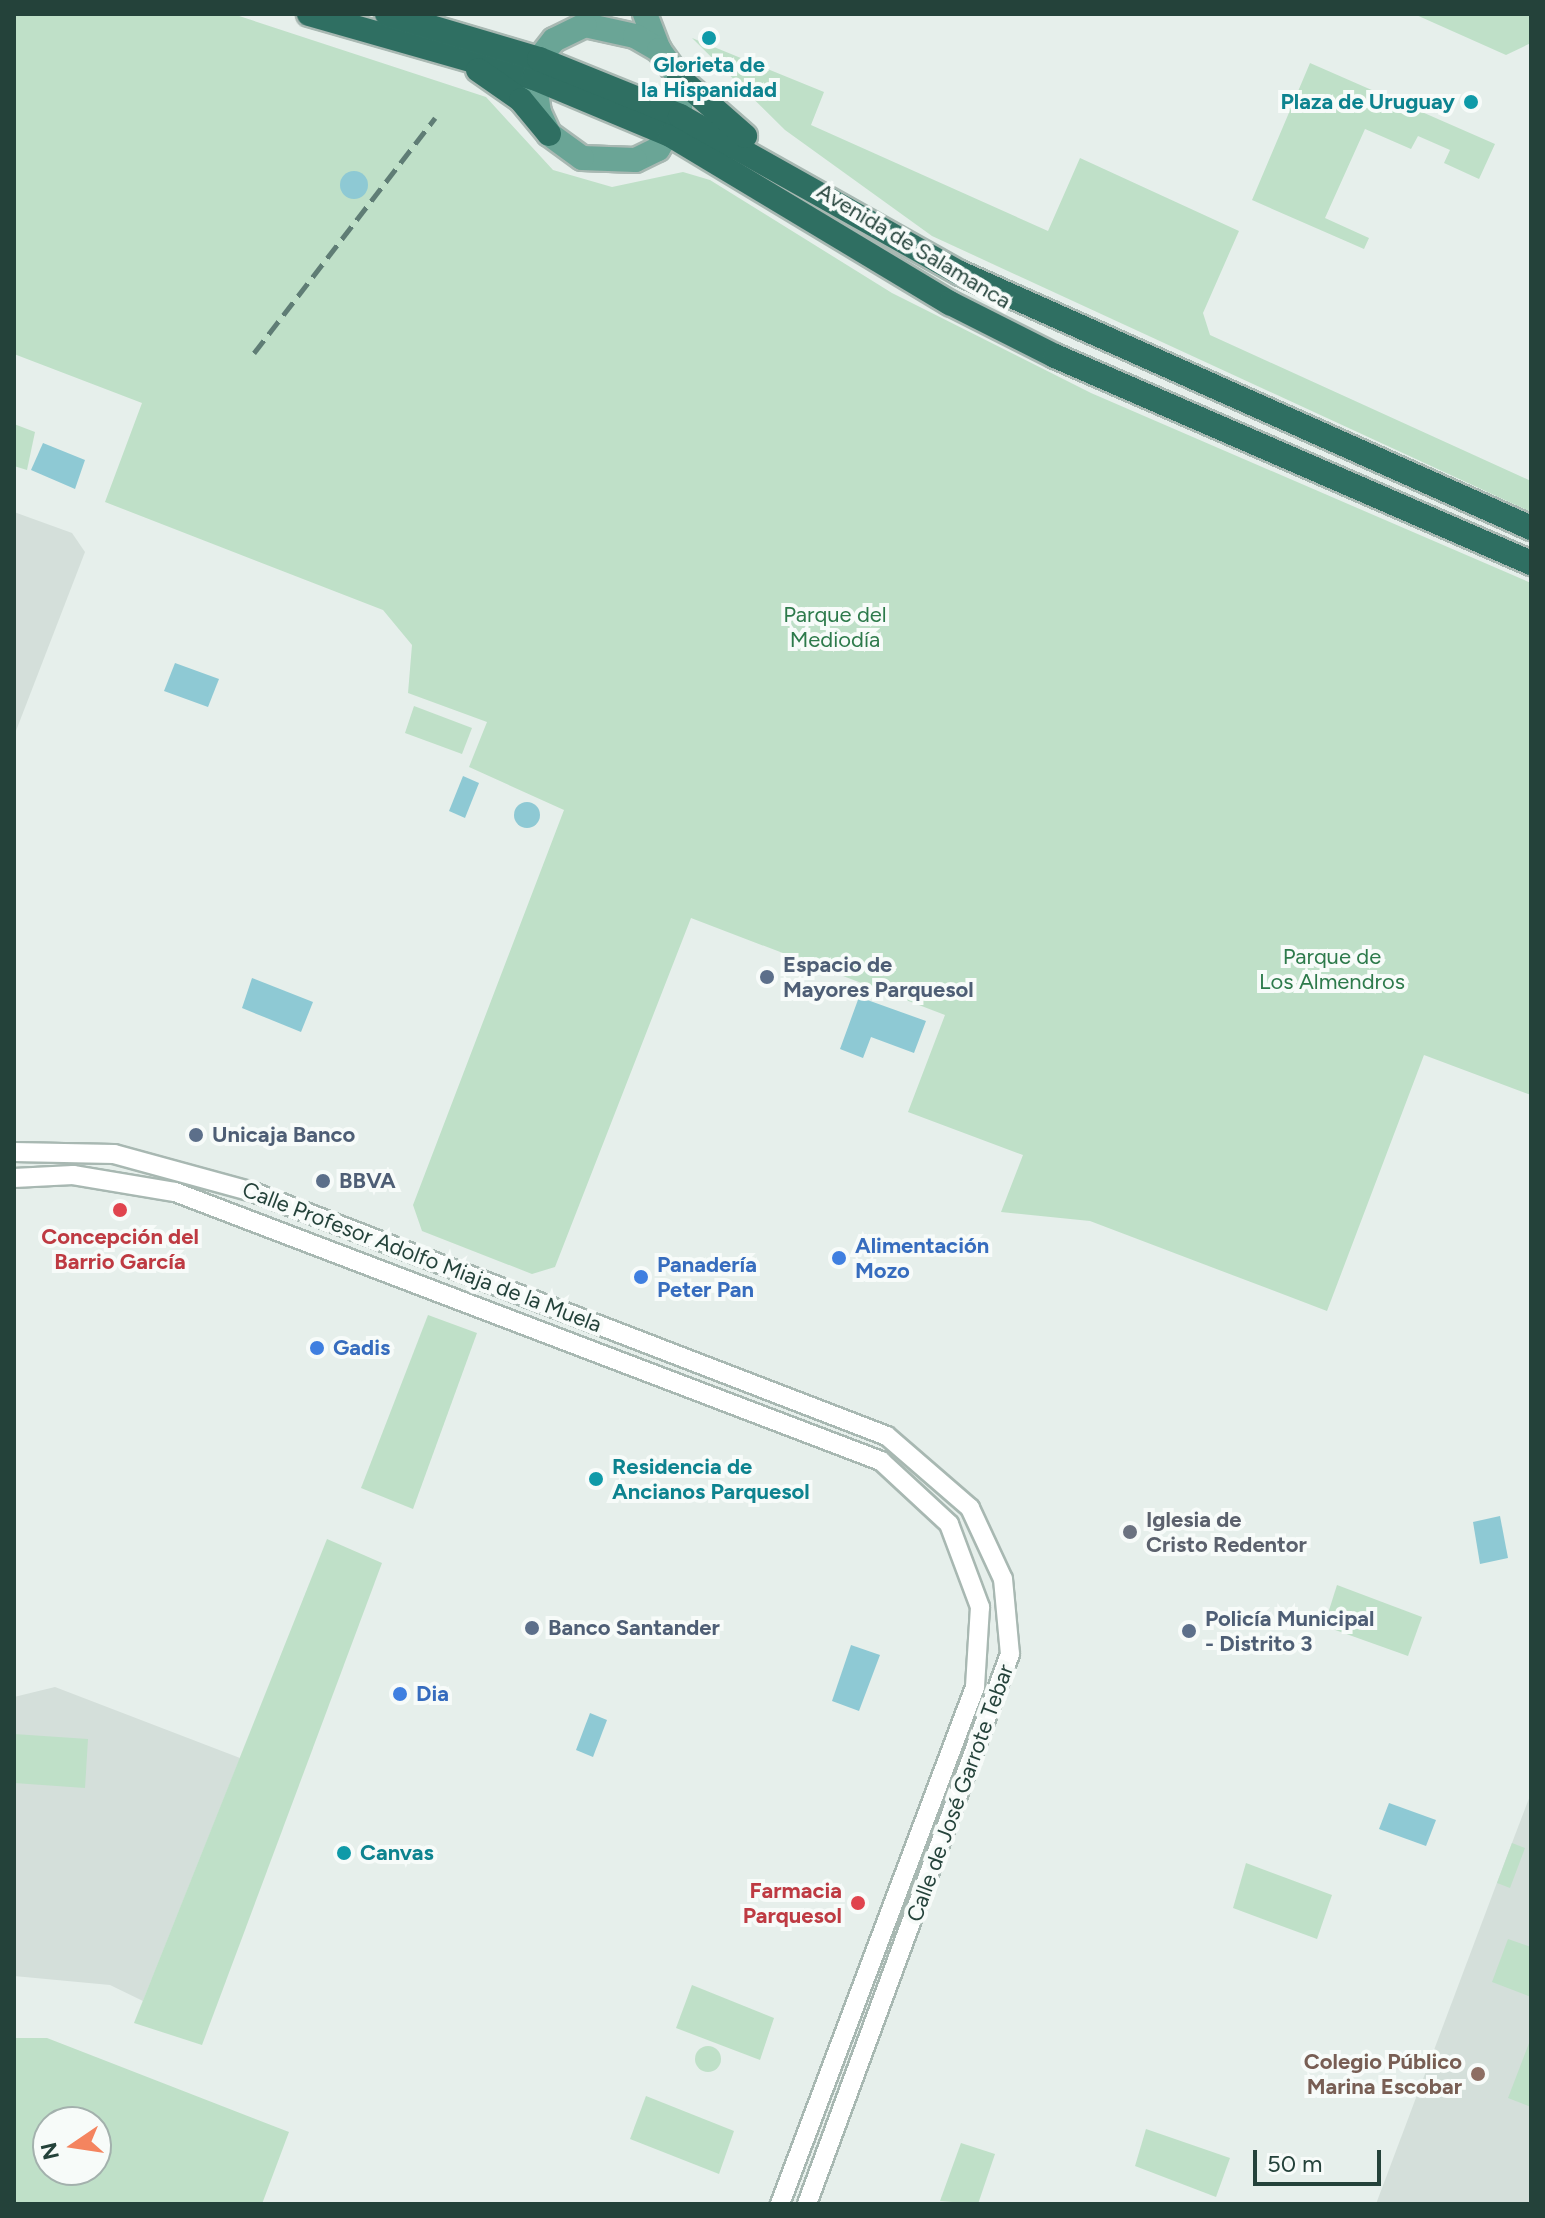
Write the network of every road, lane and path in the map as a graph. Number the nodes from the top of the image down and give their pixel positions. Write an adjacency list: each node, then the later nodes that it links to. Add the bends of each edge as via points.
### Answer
1 (309, 14): 6 (highway, Avenida de Salamanca)
2 (387, 14): 7 (highway, Avenida de Salamanca)
3 (645, 14): 5 (main road)
4 (588, 20): 5 (main road); 7 (main road, via 554,40)
5 (659, 50): 8 (main road)
6 (460, 58): 7 (highway, Avenida de Salamanca); 10 (highway, via 521,100)
7 (536, 69): 9 (highway, Avenida de Salamanca); 10 (main road)
8 (679, 78): 9 (main road); 11 (highway)
9 (675, 126): 10 (main road, via 635,160 610,162 582,158); 11 (highway, Avenida de Salamanca); 13 (highway, Avenida de Salamanca, via 950,303 1055,356)
10 (549, 134)
11 (765, 159): 12 (highway, Avenida de Salamanca, via 973,280)
12 (1531, 528)
13 (1531, 563)
14 (14, 1152): 16 (street, Calle Profesor Adolfo Miaja de la Muela, via 114,1154 197,1172)
15 (14, 1178): 17 (street, Calle Profesor Adolfo Miaja de la Muela, via 73,1175 175,1192)
16 (819, 1408): 19 (street, Calle de José Garrote Tebar, via 887,1436 951,1485 992,1550 1011,1616 999,1693)
17 (811, 1432): 18 (street, Calle de José Garrote Tebar, via 881,1461 949,1524 975,1583 980,1657)
18 (780, 2204)
19 (807, 2204)

